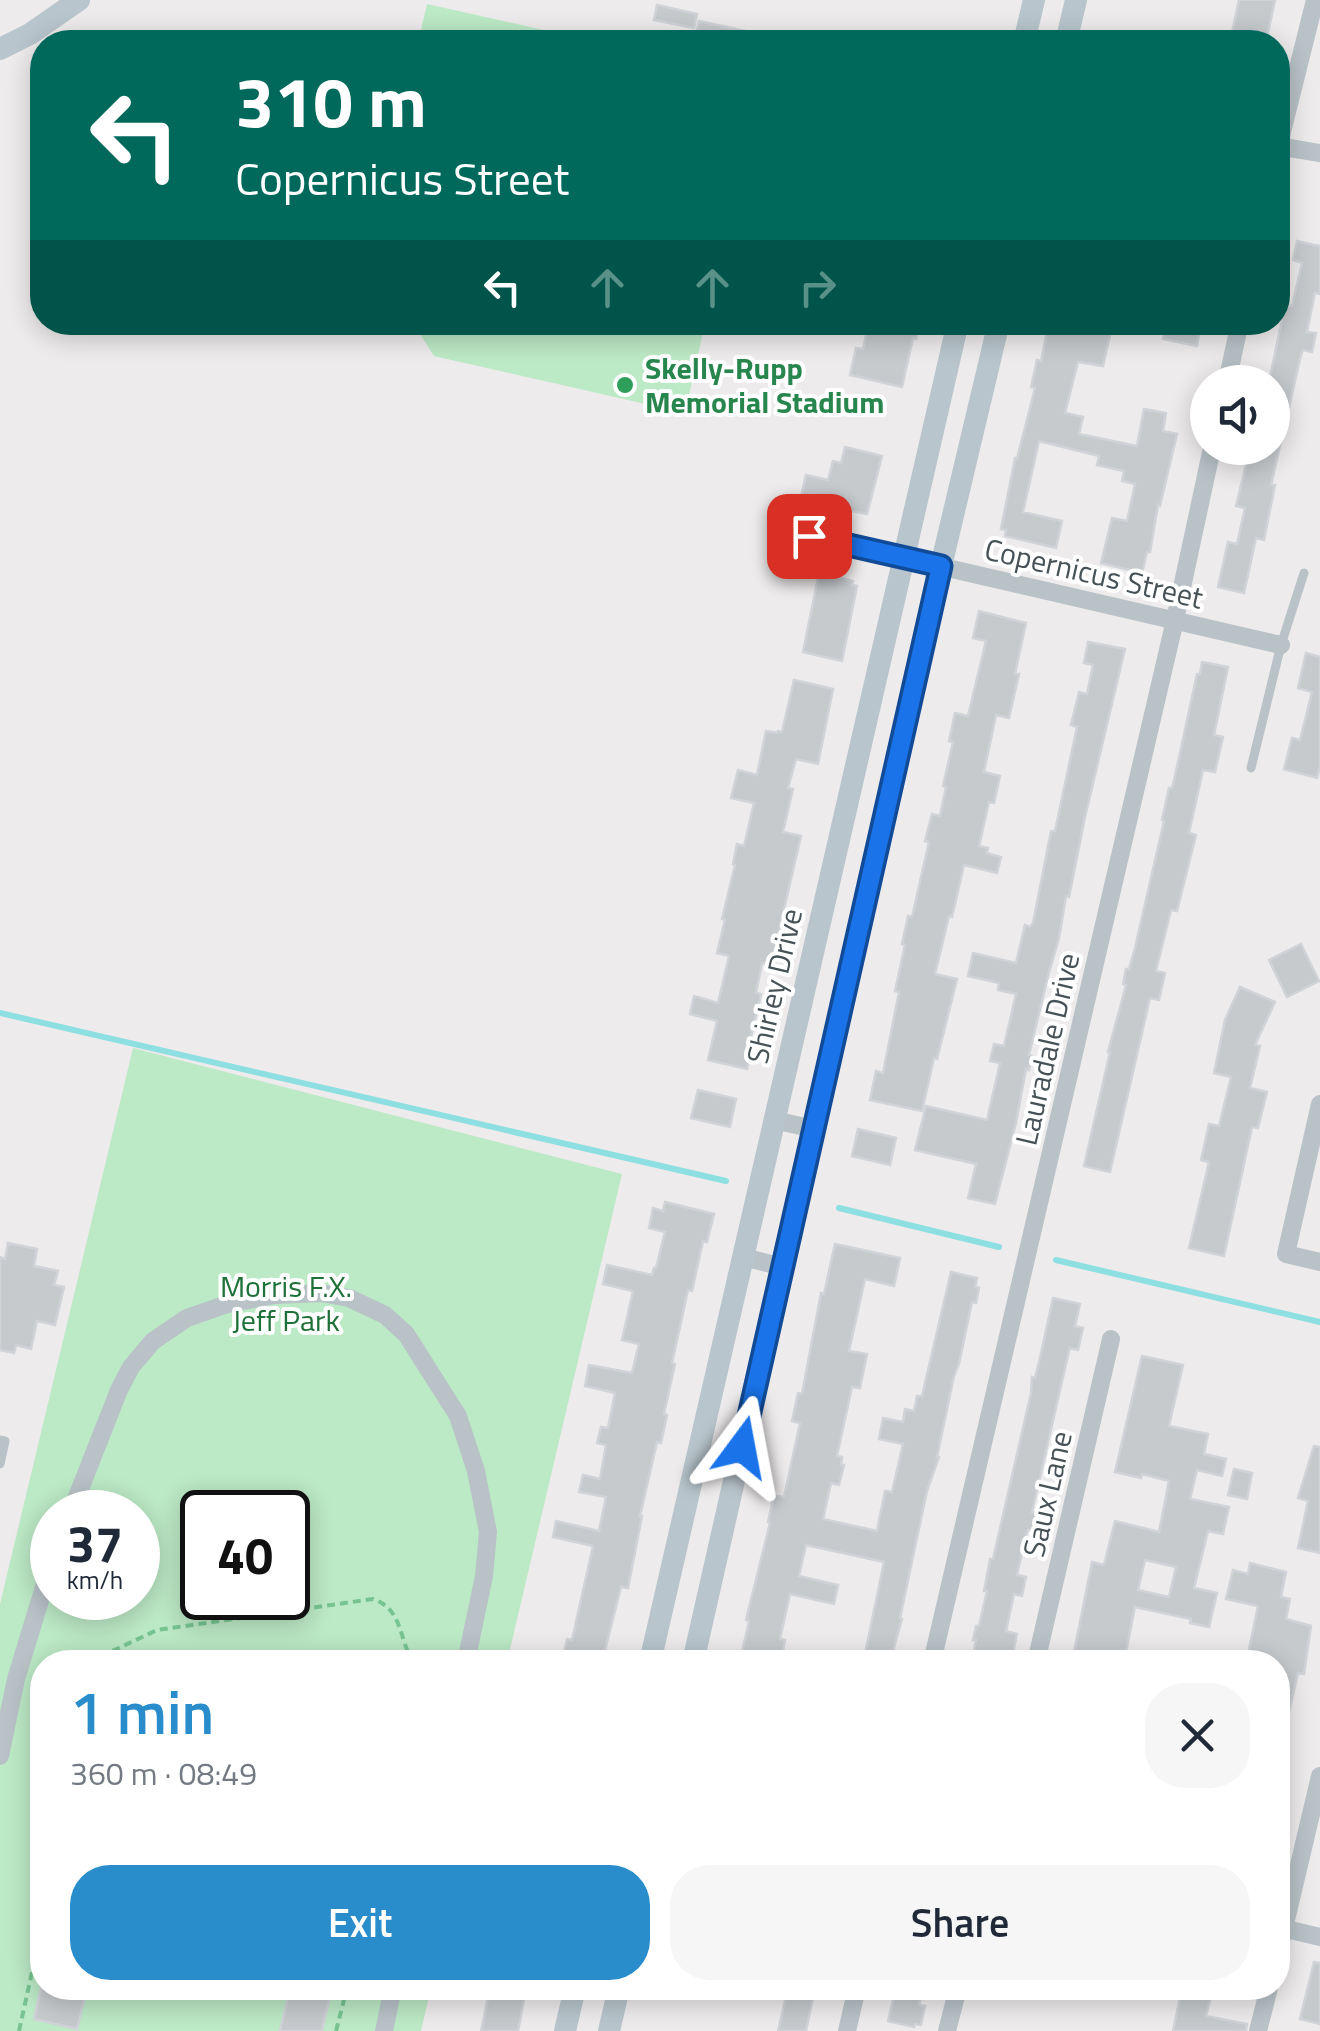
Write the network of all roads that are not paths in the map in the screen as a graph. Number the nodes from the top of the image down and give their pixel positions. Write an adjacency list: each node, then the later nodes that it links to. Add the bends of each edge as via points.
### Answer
1 (79, 0): 5 (street)
2 (1034, 0): 6 (street)
3 (1076, 0): 7 (street)
4 (1315, 0): 10 (street)
5 (36, 30)
6 (1027, 30)
7 (1069, 30)
8 (30, 34): 9 (street)
9 (0, 49)
10 (1290, 99)
11 (1290, 149): 12 (street)
12 (1320, 153)
13 (955, 335): 19 (street, Shirley Drive)
14 (996, 335): 20 (street)
15 (1237, 335): 16 (street)
16 (1230, 365)
17 (1208, 465): 22 (street, Lauradale Drive)
18 (778, 529): 19 (street, Copernicus Street)
19 (903, 558): 20 (street, Copernicus Street); 26 (street, Shirley Drive)
20 (941, 566): 22 (street, Copernicus Street); 27 (street)
21 (1304, 573): 23 (lane)
22 (1175, 620): 23 (street, Copernicus Street); 39 (street, Lauradale Drive)
23 (1281, 644): 24 (lane)
24 (1251, 768)
25 (1320, 1104): 29 (street, via 1286,1254)
26 (774, 1120): 27 (street); 28 (street, Shirley Drive)
27 (814, 1129): 30 (street)
28 (742, 1257): 30 (street); 37 (street, Shirley Drive)
29 (1320, 1262)
30 (782, 1267): 38 (street)
31 (1111, 1339): 40 (street, Saux Lane)
32 (0, 1440): 33 (lane)
33 (0, 1464)
34 (79, 1490): 36 (street, via 118,1390 154,1342 188,1318 227,1304 275,1295 349,1298 406,1334 458,1416 488,1532)
35 (30, 1618): 41 (street)
36 (469, 1650)
37 (653, 1650)
38 (696, 1650)
39 (935, 1650)
40 (1039, 1650)
41 (8, 1676): 42 (street)
42 (0, 1756)
43 (1320, 1776): 44 (street)
44 (1290, 1893)
45 (1290, 1930): 46 (street)
46 (1320, 1937)
47 (390, 2000): 53 (street)
48 (572, 2000): 54 (street)
49 (616, 2000): 55 (street)
50 (853, 2000): 56 (street)
51 (955, 2000): 57 (street)
52 (1266, 2000): 58 (street)
53 (384, 2031)
54 (565, 2031)
55 (609, 2031)
56 (846, 2031)
57 (948, 2031)
58 (1258, 2031)

